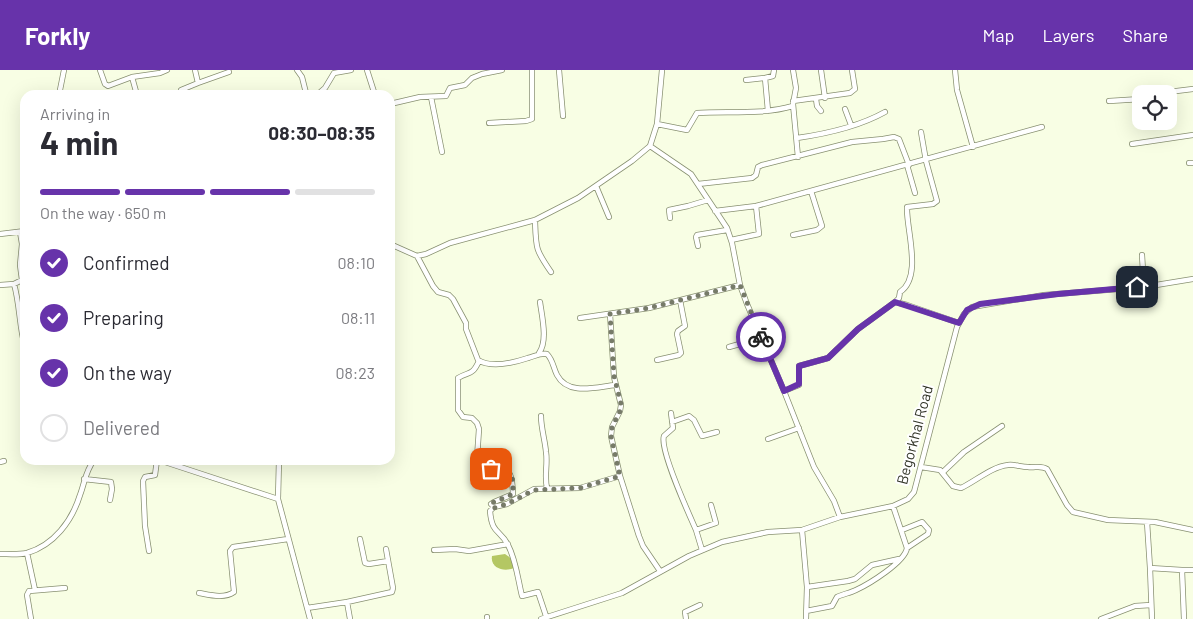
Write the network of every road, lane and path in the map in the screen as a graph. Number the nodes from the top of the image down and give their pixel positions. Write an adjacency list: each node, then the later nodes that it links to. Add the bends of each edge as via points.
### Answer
1 (64, 70): 24 (street)
2 (100, 70): 19 (street, via 106,85)
3 (167, 70): 19 (street)
4 (195, 70): 22 (street)
5 (297, 70): 27 (street)
6 (351, 70): 28 (street, via 334,73)
7 (367, 70): 29 (street)
8 (501, 70): 18 (street)
9 (532, 70): 43 (street, via 532,119)
10 (559, 70): 42 (street)
11 (662, 70): 44 (street)
12 (774, 70): 20 (street, via 773,76)
13 (793, 70): 37 (street, via 796,88)
14 (821, 70): 32 (street)
15 (852, 70): 32 (street, via 854,91)
16 (955, 70): 52 (street, via 957,90)
17 (229, 72): 22 (street)
18 (479, 73): 31 (street, via 462,86 450,88 446,96)
19 (132, 77): 25 (street)
20 (765, 78): 21 (street); 39 (street)
21 (746, 80)
22 (198, 83): 26 (street)
23 (1193, 89): 30 (street)
24 (60, 90)
25 (136, 90)
26 (181, 90)
27 (305, 90)
28 (322, 90)
29 (373, 90)
30 (1177, 91)
31 (431, 97): 36 (street); 53 (street)
32 (825, 98): 33 (street)
33 (816, 99): 37 (street); 40 (street)
34 (1132, 100): 35 (street)
35 (1109, 101)
36 (395, 103)
37 (793, 104): 39 (street); 49 (street)
38 (846, 109): 45 (street)
39 (768, 111): 44 (street, via 697,112 689,129 685,130)
40 (821, 111)
41 (885, 112): 45 (street)
42 (563, 116)
43 (489, 123)
44 (656, 124): 51 (street)
45 (850, 125): 49 (street)
46 (1042, 127): 52 (street)
47 (921, 132): 55 (street)
48 (1193, 135): 50 (street)
49 (797, 138): 54 (street)
50 (1132, 144)
51 (650, 146): 57 (street, via 687,170); 58 (street)
52 (973, 147): 55 (street)
53 (442, 152)
54 (798, 157): 56 (street, via 852,142 894,137 899,139); 57 (street, via 758,167 752,178)
55 (926, 161): 56 (street); 85 (street, via 937,201 907,207 912,260 907,286)
56 (908, 165): 59 (street); 60 (street)
57 (698, 184): 61 (street)
58 (596, 186): 64 (street); 66 (street)
59 (811, 192): 62 (street); 70 (street, via 822,226)
60 (915, 193)
61 (708, 200): 63 (street); 65 (street, via 669,210)
62 (756, 206): 63 (street); 71 (street, via 759,234)
63 (715, 211): 67 (street)
64 (609, 217)
65 (670, 218)
66 (535, 220): 75 (street, via 446,244); 76 (street, via 536,247)
67 (727, 230): 71 (street); 73 (street, via 697,235)
68 (20, 231): 69 (street)
69 (0, 234)
70 (793, 235)
71 (731, 240): 81 (street)
72 (395, 246): 75 (street)
73 (698, 246)
74 (1142, 255): 82 (street)
75 (418, 256): 94 (street, via 436,290 453,299 466,323)
76 (551, 272)
77 (1193, 279): 82 (street, Begorkhal Road)
78 (20, 282): 79 (street)
79 (14, 284): 80 (street); 89 (street)
80 (0, 285)
81 (740, 285): 83 (street); 90 (street)
82 (1144, 287): 88 (street, Begorkhal Road, via 1052,294 980,304 967,310)
83 (680, 300): 86 (street); 93 (street, via 685,324 677,334 681,353)
84 (540, 302): 92 (street, via 543,330 542,349)
85 (895, 302): 88 (street); 96 (street, via 858,329 828,358 799,366 799,384)
86 (610, 314): 87 (street); 95 (street)
87 (580, 318)
88 (959, 323): 108 (street, Begorkhal Road)
89 (20, 327)
90 (761, 338): 91 (street); 96 (street)
91 (729, 346)
92 (538, 355): 94 (street, via 510,362 484,364); 95 (street, via 547,354 552,359 565,385 576,389)
93 (657, 360)
94 (479, 361): 117 (street, via 474,371 458,378 458,410 463,417 472,418 477,423 477,458 481,469 502,469 512,475 513,494 491,504)
95 (615, 385): 110 (street, via 621,407 611,436)
96 (784, 391): 101 (street)
97 (671, 413): 99 (street)
98 (541, 416): 112 (street)
99 (672, 422): 102 (street, via 689,416 702,436); 120 (street, via 673,428 664,436 663,442)
100 (1002, 426): 109 (street, via 964,452)
101 (799, 428): 103 (street); 118 (street, via 814,467)
102 (717, 432)
103 (768, 439)
104 (90, 465): 111 (street)
105 (157, 465): 131 (street, via 155,475 145,477 143,481)
106 (173, 465): 113 (street)
107 (279, 465): 113 (street)
108 (921, 467): 109 (street); 116 (street, Begorkhal Road, via 912,496)
109 (943, 472): 119 (street, via 953,486 961,488 1003,466 1042,466 1073,512 1108,520)
110 (620, 476): 112 (street, via 580,488); 139 (street, via 641,541)
111 (84, 478): 114 (street, via 111,482); 132 (street, via 81,495 67,524 45,544)
112 (547, 488): 117 (street, via 529,491)
113 (278, 499): 124 (street)
114 (110, 500)
115 (711, 505): 120 (street, via 716,523)
116 (893, 506): 118 (street, Begorkhal Road); 122 (street)
117 (494, 508): 126 (street, via 490,511 493,528)
118 (840, 517): 121 (street, Begorkhal Road)
119 (1147, 522): 123 (street); 136 (street)
120 (696, 530): 130 (street)
121 (802, 530): 130 (street, Begorkhal Road, via 743,536); 140 (street)
122 (902, 530): 127 (street); 127 (street, via 922,522 929,530)
123 (1193, 530)
124 (288, 539): 143 (street, via 232,547 234,592 220,596); 147 (street)
125 (360, 539): 135 (street, via 365,562)
126 (508, 544): 129 (street, via 469,551); 149 (street, via 522,596 538,592)
127 (907, 548): 134 (street)
128 (386, 550): 135 (street)
129 (434, 550)
130 (702, 550): 139 (street, Begorkhal Road)
131 (149, 551)
132 (27, 553): 133 (street); 142 (street)
133 (0, 554)
134 (900, 559): 140 (street, via 872,565 855,579); 148 (street, via 858,590 837,597 832,606)
135 (388, 561): 144 (street, via 392,592)
136 (1150, 568): 137 (street); 146 (street)
137 (1182, 570): 138 (street); 159 (street)
138 (1193, 570)
139 (660, 571): 150 (street, Begorkhal Road, via 627,591)
140 (807, 587): 148 (street)
141 (65, 588): 142 (street)
142 (35, 590): 151 (street, via 27,595)
143 (199, 593)
144 (347, 602): 147 (street); 153 (street)
145 (700, 606): 155 (street, via 685,612)
146 (1151, 606): 157 (street, via 1135,606); 158 (street)
147 (307, 608): 152 (street)
148 (806, 610): 156 (street)
149 (546, 616): 150 (street, Begorkhal Road); 154 (street, Begorkhal Road)
150 (559, 617)
151 (31, 619)
152 (310, 619)
153 (350, 619)
154 (541, 619)
155 (686, 619)
156 (806, 619)
157 (1102, 619)
158 (1152, 619)
159 (1184, 619)

